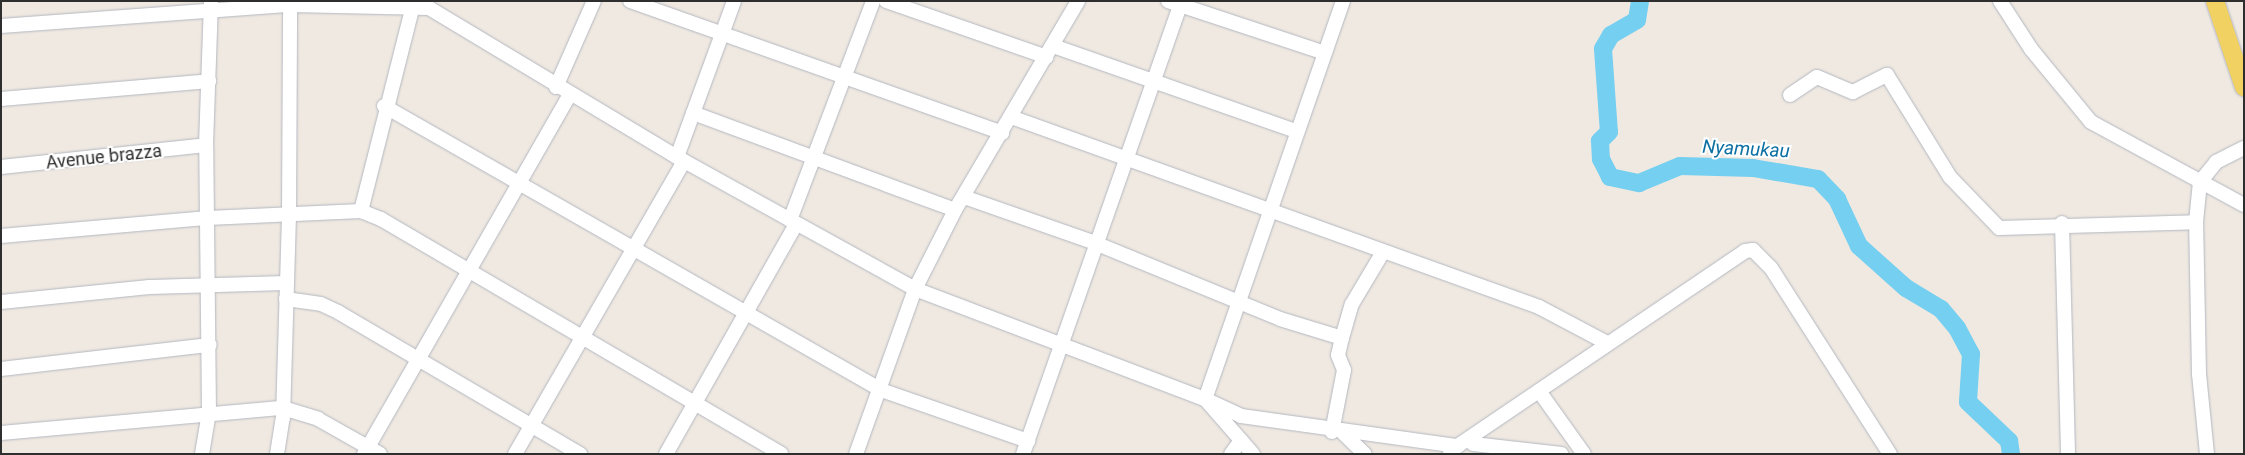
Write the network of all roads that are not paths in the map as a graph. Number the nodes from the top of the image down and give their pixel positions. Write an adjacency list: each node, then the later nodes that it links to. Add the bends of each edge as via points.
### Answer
1 (594, 1): 21 (street)
2 (630, 1): 15 (street)
3 (734, 1): 15 (street)
4 (873, 1): 18 (street)
5 (886, 1): 16 (street)
6 (1078, 1): 16 (street)
7 (1343, 1): 17 (street)
8 (2000, 1): 37 (street, via 2031,50 2091,122)
9 (2215, 1): 22 (main road)
10 (290, 3): 11 (street); 13 (street); 44 (street)
11 (414, 3): 21 (street, via 429,8); 26 (street)
12 (1177, 3): 17 (street); 19 (street)
13 (211, 7): 14 (street); 20 (street)
14 (1, 26)
15 (721, 36): 18 (street); 27 (street)
16 (1050, 51): 19 (street); 28 (street)
17 (1325, 53): 29 (street)
18 (845, 79): 30 (street); 35 (street)
19 (1152, 80): 29 (street); 33 (street)
20 (209, 81): 25 (street); 31 (street)
21 (556, 87): 23 (street)
22 (2244, 87)
23 (570, 94): 34 (street); 38 (street)
24 (1790, 95): 48 (street, via 1817,77 1853,92 1887,75 1950,177 1999,228)
25 (1, 99)
26 (384, 106): 38 (street); 43 (street)
27 (693, 113): 34 (street); 35 (street)
28 (1010, 118): 30 (street); 33 (street)
29 (1296, 131): 42 (street)
30 (1002, 133): 39 (street)
31 (206, 145): 36 (street, Avenue brazza); 45 (street)
32 (2244, 148): 37 (street, via 2216,162)
33 (1125, 158): 42 (street); 50 (street)
34 (680, 159): 46 (street); 51 (street)
35 (816, 160): 41 (street); 46 (street)
36 (1, 167)
37 (2200, 182): 40 (street); 47 (street)
38 (521, 184): 51 (street); 53 (street)
39 (964, 197): 41 (street); 50 (street)
40 (2244, 205)
41 (955, 210): 56 (street)
42 (1271, 210): 52 (street); 58 (street)
43 (361, 211): 44 (street); 53 (street)
44 (289, 215): 45 (street); 54 (street)
45 (208, 218): 49 (street); 55 (street)
46 (793, 222): 56 (street); 60 (street)
47 (2196, 222): 48 (street); 96 (street, via 2199,374)
48 (2062, 223): 95 (street)
49 (1, 236)
50 (1095, 243): 58 (street); 63 (street)
51 (634, 250): 60 (street); 62 (street)
52 (1383, 252): 61 (street, via 1352,304); 64 (street, via 1539,308)
53 (469, 272): 62 (street); 66 (street)
54 (287, 283): 55 (street); 57 (street)
55 (209, 284): 59 (street); 65 (street)
56 (915, 289): 63 (street); 68 (street)
57 (286, 299): 66 (street, via 321,304); 72 (street)
58 (1240, 300): 61 (street, via 1280,319); 70 (street)
59 (1, 302)
60 (746, 316): 68 (street); 71 (street)
61 (1342, 338): 75 (street, via 1338,355 1344,370)
62 (582, 339): 71 (street); 74 (street)
63 (1060, 342): 70 (street); 79 (street)
64 (1607, 343): 69 (street); 94 (street, via 1753,250 1771,268)
65 (210, 345): 67 (street); 73 (street)
66 (418, 360): 74 (street); 80 (street)
67 (1, 369)
68 (881, 390): 79 (street); 87 (street)
69 (1539, 391): 78 (street); 93 (street)
70 (1205, 399): 75 (street, via 1240,416); 77 (street)
71 (693, 405): 85 (street); 86 (street)
72 (283, 408): 73 (street); 80 (street, via 318,419); 82 (street)
73 (209, 412): 76 (street); 81 (street)
74 (530, 426): 83 (street); 84 (street)
75 (1338, 432): 78 (street); 90 (street)
76 (1, 434)
77 (1241, 440): 88 (street); 89 (street)
78 (1470, 445): 91 (street); 92 (street)
79 (1025, 447)
80 (371, 451)
81 (202, 454)
82 (277, 454)
83 (515, 454)
84 (580, 454)
85 (666, 454)
86 (781, 454)
87 (856, 454)
88 (1231, 454)
89 (1254, 454)
90 (1365, 454)
91 (1445, 454)
92 (1561, 454)
93 (1584, 454)
94 (1890, 454)
95 (2068, 454)
96 (2207, 454)

